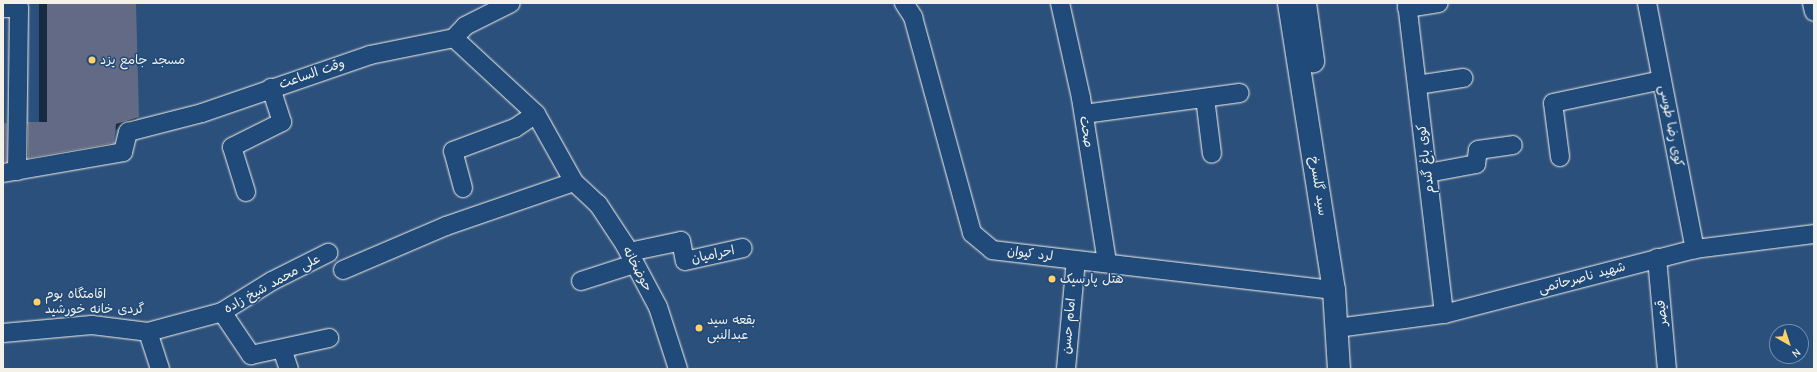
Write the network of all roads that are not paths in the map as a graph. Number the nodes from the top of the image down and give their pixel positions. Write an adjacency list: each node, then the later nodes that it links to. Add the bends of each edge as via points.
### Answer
1 (511, 3): 12 (street, via 464,26)
2 (904, 3): 35 (street, لرد کیوان, via 913,17 972,233 992,250)
3 (1060, 3): 20 (street, صحت)
4 (1289, 3): 39 (main road, سید گلسرخ)
5 (1305, 3): 39 (main road, سید گلسرخ)
6 (1439, 3): 9 (street)
7 (1647, 3): 14 (street, کوی رضا طوسی)
8 (1812, 3): 11 (street)
9 (1407, 6): 15 (street, کوی باغ گندم)
10 (3, 8): 24 (street, via 19,8)
11 (1814, 12)
12 (454, 38): 16 (street, وقت الساعت, via 370,55); 19 (street)
13 (1463, 78): 15 (street)
14 (1662, 80): 23 (street, via 1553,103); 31 (street, کوی رضا طوسی)
15 (1417, 85): 25 (street, کوی باغ گندم)
16 (271, 88): 24 (street, وقت الساعت, via 202,113 128,132 123,152); 28 (street, via 282,122 232,147)
17 (1240, 93): 18 (street)
18 (1205, 98): 20 (street); 22 (street)
19 (536, 114): 26 (street); 27 (street, via 515,128 453,151)
20 (1084, 114): 36 (street, صحت)
21 (1513, 145): 25 (street, via 1478,150 1476,164)
22 (1212, 154)
23 (1560, 157)
24 (10, 172)
25 (1428, 173): 41 (street, کوی باغ گندم)
26 (574, 182): 33 (street, حوضخانه, via 598,204); 37 (street, via 470,212)
27 (463, 188)
28 (246, 192)
29 (1814, 234): 31 (street, شهید ناصرحاتمی)
30 (743, 248): 33 (street, احرامیان, via 685,261 681,241)
31 (1695, 249): 34 (street, شهید ناصرحاتمی)
32 (328, 253): 40 (street, علی محمد شیخ زاده, via 272,281)
33 (632, 258): 38 (street); 49 (street, حوضخانه, via 658,307)
34 (1657, 258): 41 (street, شهید ناصرحاتمی); 53 (street, قیصر)
35 (1076, 260): 36 (street, لرد کیوان); 50 (street, امام حسن)
36 (1107, 263): 39 (street, لرد کیوان)
37 (343, 270)
38 (581, 281)
39 (1341, 290): 42 (main road, سید گلسرخ)
40 (222, 312): 43 (street, علی محمد شیخ زاده); 46 (street, via 251,355)
41 (1444, 314): 42 (street, شهید ناصرحاتمی)
42 (1344, 327): 51 (main road, سید گلسرخ); 52 (main road, سید گلسرخ)
43 (148, 332): 44 (street, علی محمد شیخ زاده, via 92,325); 47 (street)
44 (3, 333)
45 (329, 338): 46 (street)
46 (282, 349): 48 (street)
47 (160, 369)
48 (289, 369)
49 (678, 369)
50 (1066, 369)
51 (1339, 369)
52 (1353, 369)
53 (1667, 369)

